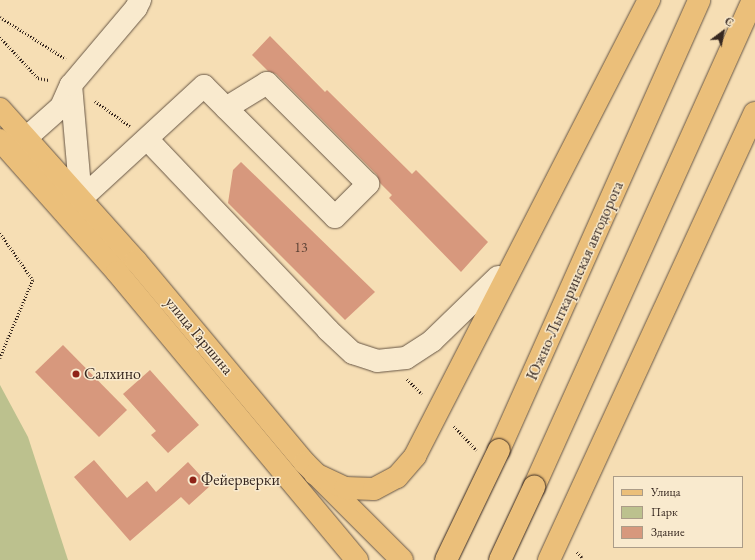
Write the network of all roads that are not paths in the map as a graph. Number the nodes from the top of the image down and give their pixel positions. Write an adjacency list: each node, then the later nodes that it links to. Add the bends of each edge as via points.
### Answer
1 (140, 0): 5 (lane)
2 (649, 0): 14 (main road, via 415,456 397,477 374,489 345,488)
3 (699, 0): 17 (main road, Южно-Лыткаринская автодорога, bridge, via 499,450)
4 (753, 0): 18 (main road, bridge)
5 (77, 78): 9 (lane, via 61,107); 12 (lane)
6 (226, 108): 6 (lane, via 335,217 368,184 267,83); 10 (lane, via 204,86)
7 (0, 109): 9 (main road, улица Гаршина)
8 (755, 114): 19 (main road)
9 (26, 138): 12 (main road, улица Гаршина)
10 (147, 138): 12 (lane); 13 (lane, via 328,330 353,353 377,361 406,358 432,341)
11 (0, 140): 15 (main road, улица Гаршина, via 117,272)
12 (82, 199): 14 (main road, улица Гаршина)
13 (498, 277)
14 (315, 474): 16 (main road, улица Гаршина)
15 (350, 555)
16 (402, 560)
17 (446, 560)
18 (500, 560)
19 (548, 560)

